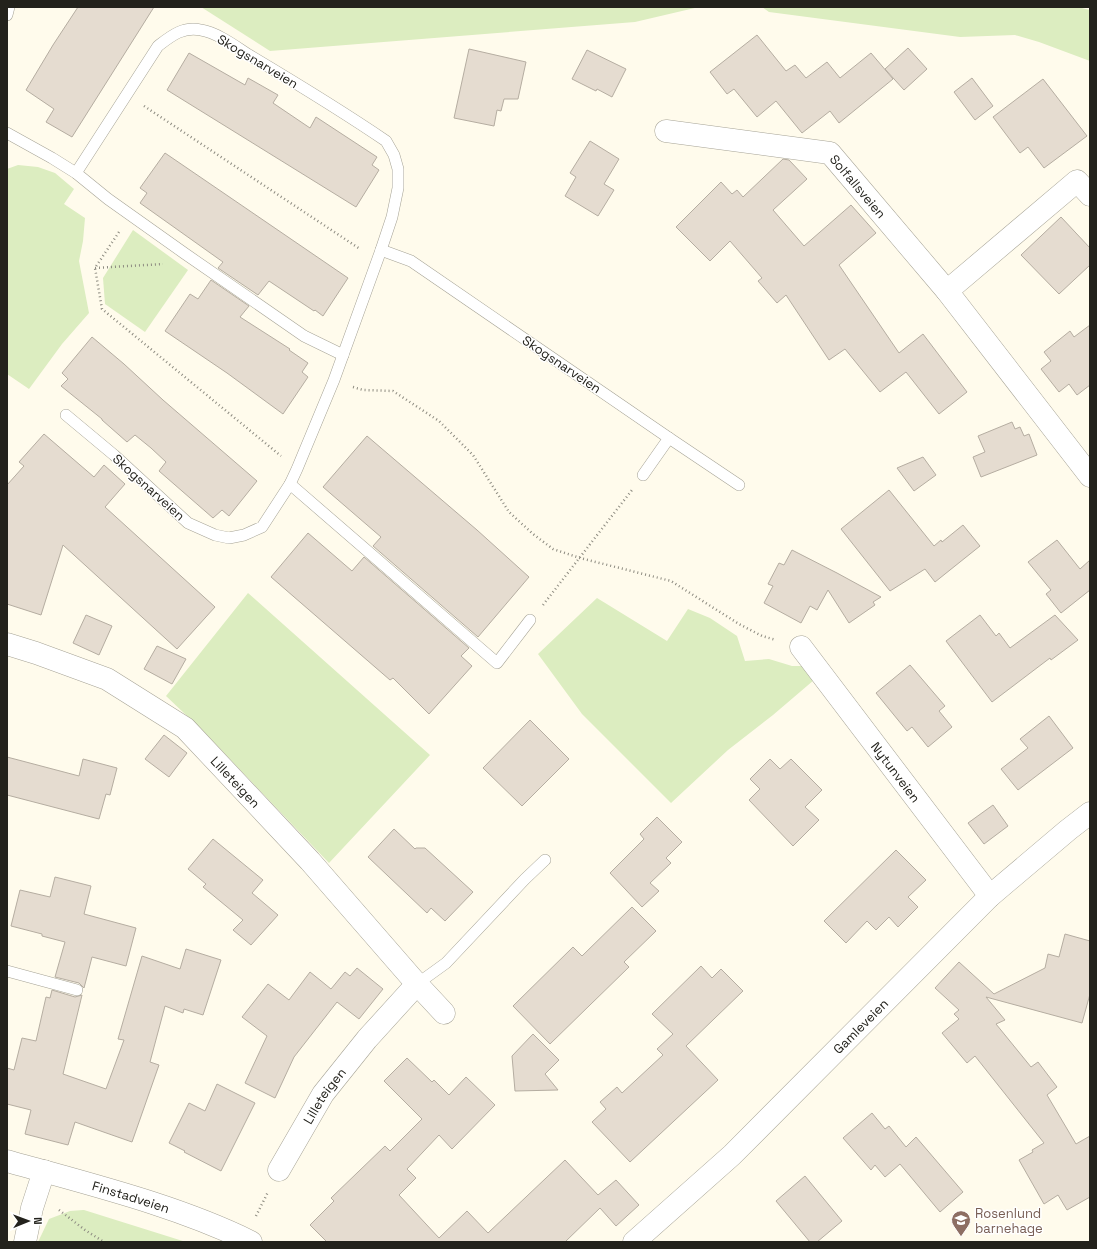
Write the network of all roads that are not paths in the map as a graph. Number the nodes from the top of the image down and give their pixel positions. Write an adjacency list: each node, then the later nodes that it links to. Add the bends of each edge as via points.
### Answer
1 (10, 7): 2 (lane)
2 (7, 14)
3 (666, 131): 8 (street, Solfallsveien, via 830,153)
4 (7, 133): 5 (lane)
5 (76, 173): 7 (lane, Skogsnarveien, via 158,46 174,34 187,29 202,30 216,35 280,73 386,141 398,169 398,188 392,217); 9 (lane, via 130,215 304,336)
6 (1090, 196): 8 (street, via 1077,181)
7 (379, 255): 9 (lane, Skogsnarveien); 11 (lane, Skogsnarveien, via 411,261)
8 (946, 291): 13 (street, Solfallsveien)
9 (343, 355): 14 (lane, Skogsnarveien)
10 (66, 415): 14 (lane, Skogsnarveien, via 188,523 216,535 229,538 262,527)
11 (669, 438): 12 (lane); 15 (lane, Skogsnarveien)
12 (643, 476)
13 (1090, 476)
14 (290, 484): 16 (lane, via 497,663)
15 (739, 484)
16 (530, 620)
17 (7, 644): 23 (street, Lilleteigen, via 36,652 107,679 185,728 310,860)
18 (801, 648): 21 (street, Nytunveien)
19 (1090, 813): 21 (street, Gamleveien)
20 (545, 860): 23 (lane, Lilleteigen, via 446,963)
21 (990, 896): 31 (street, Gamleveien, via 732,1155)
22 (7, 971): 24 (lane)
23 (417, 984): 25 (street, Lilleteigen); 27 (street, Lilleteigen, via 367,1039 323,1094)
24 (77, 990)
25 (444, 1013)
26 (7, 1161): 28 (street, Finstadveien)
27 (279, 1170)
28 (44, 1171): 29 (street, via 32,1208); 30 (street, Finstadveien, via 150,1203)
29 (25, 1242)
30 (251, 1242)
31 (634, 1242)

